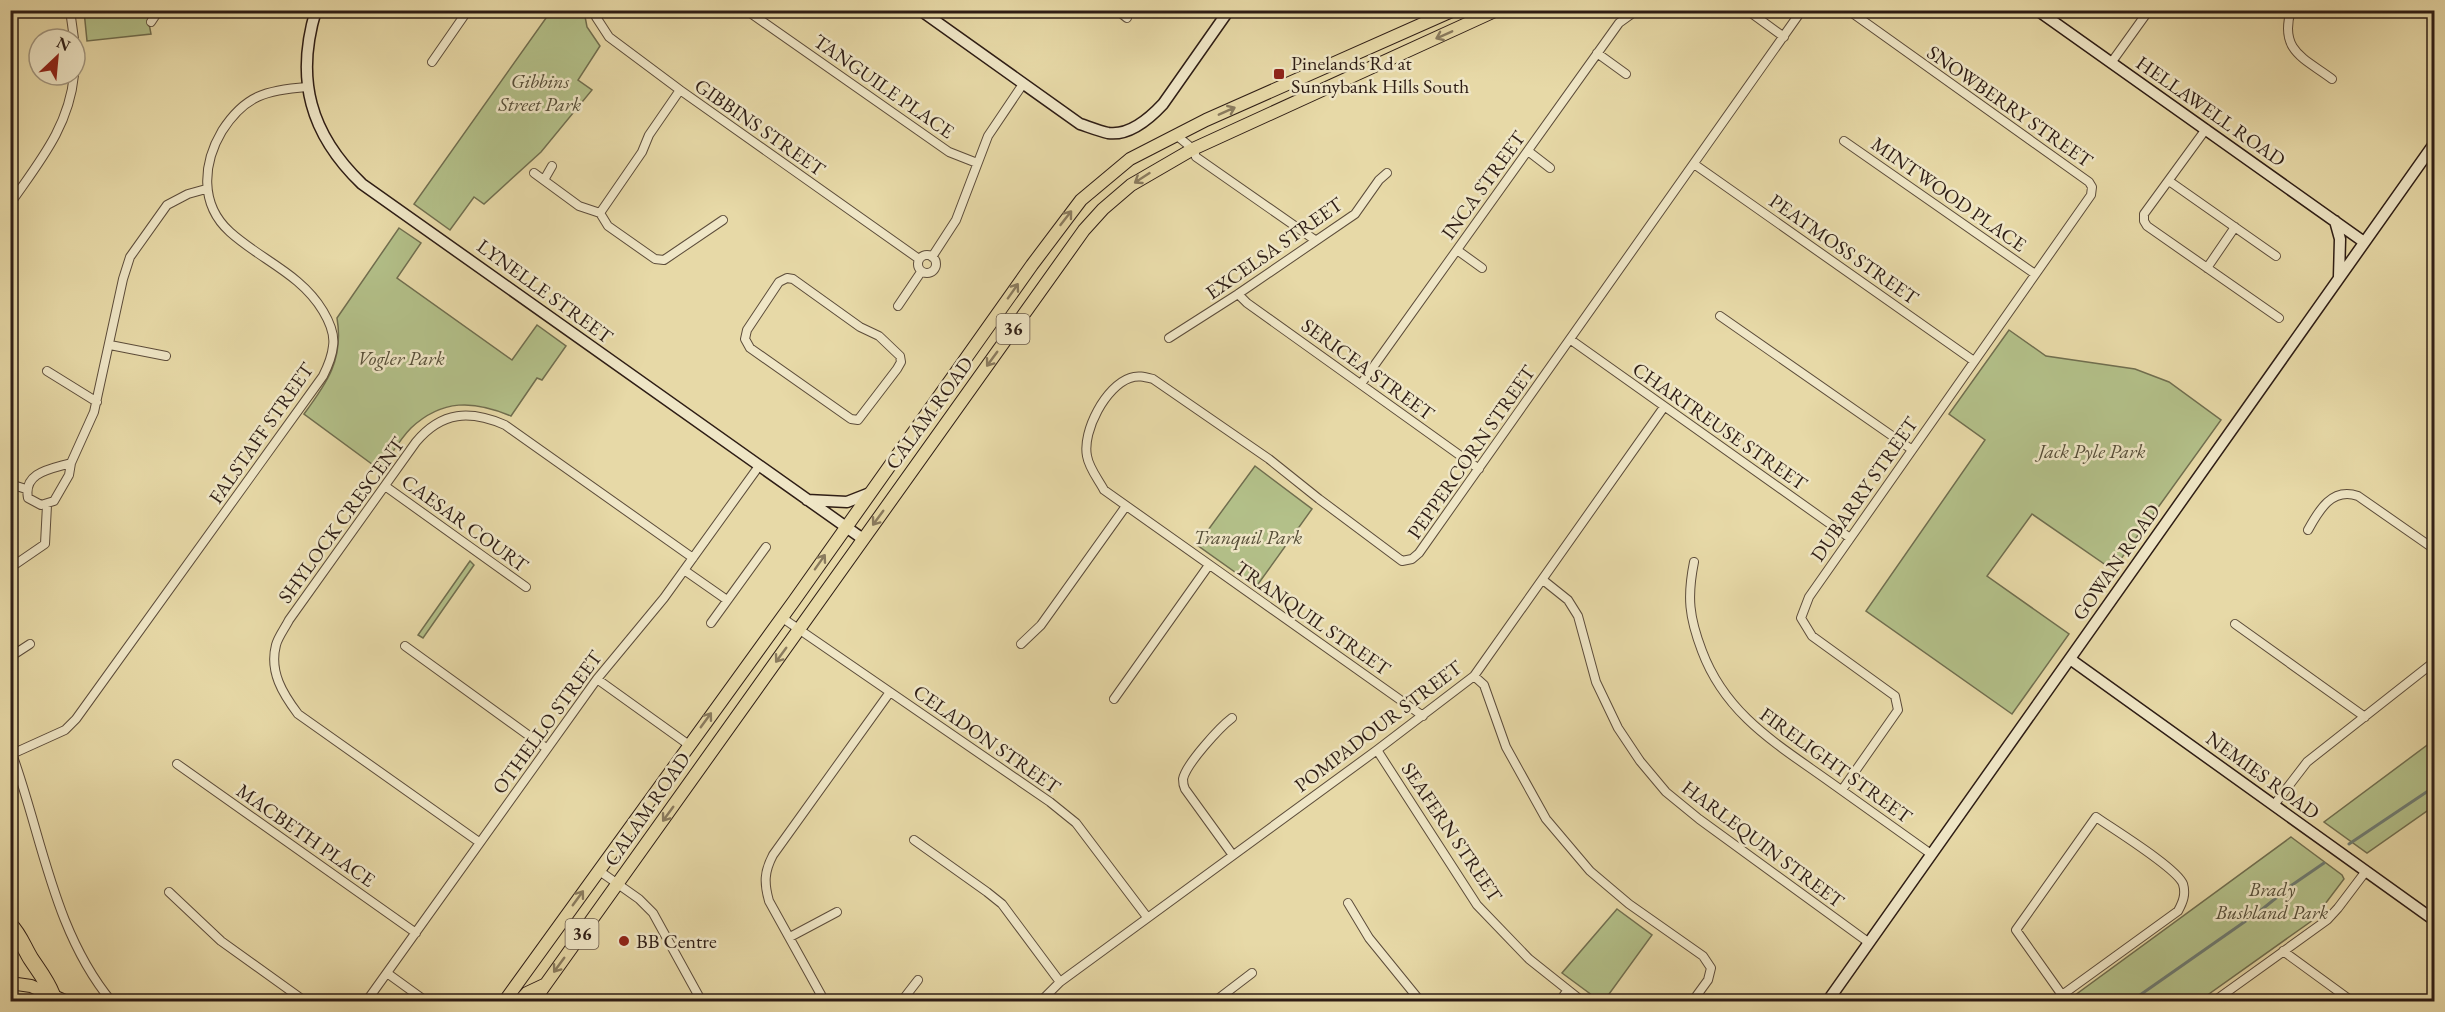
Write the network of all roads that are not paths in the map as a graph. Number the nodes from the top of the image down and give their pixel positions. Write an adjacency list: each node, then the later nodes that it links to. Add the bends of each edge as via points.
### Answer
1 (70, 10): 21 (street)
2 (159, 10): 20 (street)
3 (316, 10): 30 (street, LYNELLE STREET, via 308,38)
4 (468, 10): 24 (street)
5 (595, 10): 31 (street, GIBBINS STREET, via 609,37)
6 (746, 10): 38 (street, TANGUILE PLACE, via 949,152)
7 (920, 10): 28 (street)
8 (1117, 10): 19 (street)
9 (1229, 10): 28 (street, via 1163,104 1152,116 1123,132 1109,133 1080,124)
10 (1454, 10): 33 (main road, 36, one-way to 10)
11 (1497, 10): 36 (main road, CALAM ROAD / 36, one-way to 36)
12 (1637, 10): 23 (street, INCA STREET, via 1619,23)
13 (1747, 10): 22 (street)
14 (1802, 10): 22 (street, PEPPERCORN STREET)
15 (1848, 10): 46 (street, SNOWBERRY STREET, via 2089,182)
16 (2037, 10): 25 (street, HELLAWELL ROAD)
17 (2149, 10): 25 (street)
18 (2291, 10): 27 (street, via 2286,33 2294,51)
19 (1127, 18)
20 (151, 22)
21 (72, 27)
22 (1784, 37): 39 (street, PEPPERCORN STREET)
23 (1597, 53): 26 (street); 37 (street, INCA STREET)
24 (432, 62)
25 (2111, 63): 32 (street, HELLAWELL ROAD)
26 (1626, 74)
27 (2332, 79)
28 (1023, 84): 38 (street, via 988,136)
29 (74, 87): 48 (street, via 64,123)
30 (307, 87): 47 (street, via 273,90 241,107 211,152); 80 (street, LYNELLE STREET, via 329,144 362,184)
31 (680, 90): 49 (street); 58 (street, GIBBINS STREET)
32 (2206, 129): 45 (street); 51 (street, HELLAWELL ROAD)
33 (1176, 135): 36 (street); 85 (main road, CALAM ROAD / 36, one-way to 33, via 1032,265 1089,192 1130,159)
34 (1845, 141): 62 (street, MINTWOOD PLACE)
35 (2434, 144): 54 (street, GOWAN ROAD)
36 (1193, 149): 53 (street, via 1196,157); 92 (main road, CALAM ROAD / 36, one-way to 92, via 1131,185 1084,230)
37 (1528, 151): 41 (street); 55 (street, INCA STREET)
38 (977, 163): 57 (street, via 956,220)
39 (1694, 164): 70 (street, PEPPERCORN STREET); 73 (street, PEATMOSS STREET)
40 (552, 166): 44 (street)
41 (1550, 168)
42 (534, 173): 44 (street)
43 (1387, 173): 53 (street, EXCELSA STREET, via 1355,214)
44 (543, 180): 49 (street, via 579,206)
45 (2169, 181): 52 (street); 60 (street, via 2144,214 2144,221)
46 (2092, 188): 62 (street, DUBARRY STREET, via 2091,195)
47 (206, 189): 71 (street, via 167,205 138,243 125,269); 123 (street, FALSTAFF STREET, via 216,214 229,231 295,278 314,297 329,322 334,343 331,359 323,376 75,719 65,730)
48 (10, 204)
49 (600, 213): 50 (street, via 608,226 656,259 664,260)
50 (723, 219)
51 (2335, 221): 54 (street, HELLAWELL ROAD); 63 (street, via 2340,239)
52 (2235, 227): 56 (street); 60 (street)
53 (1316, 240): 64 (street, EXCELSA STREET)
54 (2364, 242): 63 (street, GOWAN ROAD)
55 (1458, 250): 59 (street); 75 (street, INCA STREET)
56 (2276, 256)
57 (932, 257): 58 (street, via 925,255); 61 (street, via 936,262 933,271)
58 (919, 259): 61 (street)
59 (1482, 268)
60 (2207, 268): 67 (street)
61 (921, 272): 65 (street)
62 (2035, 274): 73 (street, DUBARRY STREET)
63 (2339, 278): 111 (street, GOWAN ROAD)
64 (1238, 294): 69 (street, EXCELSA STREET); 75 (street, SERICEA STREET)
65 (898, 306)
66 (1720, 316): 78 (street)
67 (2279, 318)
68 (879, 336): 68 (street, via 895,349 901,362 858,420 851,419 750,348 745,339 747,330 780,282 787,278)
69 (1169, 338)
70 (1570, 340): 77 (street, CHARTREUSE STREET); 81 (street, PEPPERCORN STREET)
71 (110, 345): 72 (street); 76 (street)
72 (166, 356)
73 (1974, 361): 78 (street, DUBARRY STREET)
74 (47, 371): 76 (street)
75 (1361, 384): 81 (street, SERICEA STREET)
76 (97, 402): 79 (street)
77 (1664, 407): 91 (street, CHARTREUSE STREET); 100 (street, POMPADOUR STREET)
78 (1911, 449): 91 (street, DUBARRY STREET)
79 (71, 463): 84 (street, via 44,470 34,476); 87 (street, via 58,497)
80 (759, 466): 86 (street, LYNELLE STREET); 95 (street, OTHELLO STREET)
81 (1479, 469): 88 (street, PEPPERCORN STREET, via 1419,553 1402,561 1162,383 1142,376 1131,377 1113,389 1096,413 1086,440 1093,472 1104,490)
82 (10, 484): 84 (street)
83 (385, 486): 95 (street, SHYLOCK CRESCENT, via 426,430 463,415 485,416 505,425); 101 (street, CAESAR COURT); 128 (street, SHYLOCK CRESCENT, via 289,620 276,645 274,671 283,695 298,714)
84 (26, 489): 87 (street, via 28,498 41,506)
85 (870, 493): 86 (street, via 847,502); 89 (main road, CALAM ROAD / 36)
86 (807, 500): 89 (street, LYNELLE STREET)
87 (47, 505): 98 (street, via 45,544)
88 (1125, 506): 97 (street, TRANQUIL STREET); 108 (street, via 1041,625)
89 (846, 527): 92 (street, LYNELLE STREET); 103 (main road, CALAM ROAD / 36, one-way to 89)
90 (2308, 530): 94 (street, via 2330,499 2349,493)
91 (1850, 538): 125 (street, DUBARRY STREET, via 1809,597 1801,618 1812,636 1895,696 1898,710)
92 (863, 539): 106 (main road, CALAM ROAD / 36)
93 (766, 547): 102 (street)
94 (2434, 549)
95 (693, 558): 99 (street, OTHELLO STREET)
96 (1694, 562): 125 (street, FIRELIGHT STREET, via 1688,590 1694,630 1710,673 1732,705 1761,734)
97 (1209, 565): 116 (street); 117 (street, TRANQUIL STREET)
98 (10, 568)
99 (684, 570): 102 (street); 114 (street, OTHELLO STREET)
100 (1544, 580): 113 (street, POMPADOUR STREET); 142 (street, HARLEQUIN STREET, via 1568,600 1578,616 1596,682 1618,728 1666,792)
101 (526, 587)
102 (727, 600): 104 (street)
103 (781, 617): 106 (street, CELADON STREET); 120 (main road, CALAM ROAD / 36, one-way to 103)
104 (711, 623)
105 (2235, 624): 118 (street)
106 (800, 629): 115 (street, CELADON STREET); 133 (main road, CALAM ROAD / 36, one-way to 133)
107 (30, 644): 110 (street)
108 (1021, 644)
109 (405, 646): 121 (street)
110 (10, 657)
111 (2070, 659): 126 (street, NEMIES ROAD); 130 (street, GOWAN ROAD)
112 (2434, 662): 118 (street)
113 (1474, 676): 117 (street, POMPADOUR STREET); 171 (street, via 1484,685 1506,747 1546,819 1590,871 1703,956 1711,968 1708,980)
114 (597, 679): 120 (street); 121 (street, OTHELLO STREET)
115 (890, 692): 137 (street, CELADON STREET, via 1076,823); 141 (street, via 766,868 769,901)
116 (1114, 699)
117 (1423, 716): 122 (street, POMPADOUR STREET)
118 (2365, 717): 126 (street, via 2307,762)
119 (1232, 718): 129 (street, via 1219,728 1183,780 1185,789)
120 (689, 745): 131 (main road, CALAM ROAD / 36)
121 (546, 748): 128 (street, OTHELLO STREET)
122 (1377, 750): 129 (street, POMPADOUR STREET); 150 (street, SEAFERN STREET, via 1477,905 1529,959)
123 (11, 752): 156 (street, via 72,937)
124 (177, 764): 140 (street, MACBETH PLACE)
125 (1842, 790): 130 (street, FIRELIGHT STREET)
126 (2274, 805): 132 (street, NEMIES ROAD)
127 (914, 840): 147 (street, via 1002,904)
128 (479, 842): 140 (street, OTHELLO STREET)
129 (1232, 854): 137 (street, POMPADOUR STREET)
130 (1930, 854): 142 (street, GOWAN ROAD)
131 (598, 870): 133 (street); 160 (main road, CALAM ROAD / 36, one-way to 131)
132 (2366, 871): 138 (street, NEMIES ROAD); 143 (street, via 2327,920)
133 (618, 884): 149 (main road, CALAM ROAD / 36, one-way to 149); 163 (street, via 653,913)
134 (169, 892): 157 (street, via 220,941)
135 (1347, 903): 168 (street, via 1369,938)
136 (837, 912): 141 (street)
137 (1147, 917): 147 (street, POMPADOUR STREET)
138 (2434, 920)
139 (10, 926): 151 (highway, via 18,933)
140 (416, 933): 144 (street, OTHELLO STREET)
141 (790, 937): 164 (street)
142 (1868, 942): 172 (street, GOWAN ROAD)
143 (2283, 951): 174 (street); 175 (street)
144 (387, 973): 158 (street, OTHELLO STREET); 159 (street)
145 (1252, 973): 167 (street)
146 (918, 980): 165 (street)
147 (1060, 982): 166 (street, POMPADOUR STREET)
148 (10, 983): 151 (main road)
149 (545, 985): 161 (main road, via 527,993); 162 (main road, CALAM ROAD / 36)
150 (1567, 991): 169 (street); 170 (street, SEAFERN STREET)
151 (52, 994): 155 (main road)
152 (2062, 995): 152 (street, via 2016,930 2096,817 2171,870 2183,883 2184,899 2178,911); 173 (street)
153 (10, 998): 154 (main road)
154 (17, 1002)
155 (67, 1002)
156 (112, 1002)
157 (306, 1002)
158 (366, 1002)
159 (427, 1002)
160 (504, 1002)
161 (519, 1002)
162 (533, 1002)
163 (702, 1002)
164 (825, 1002)
165 (901, 1002)
166 (1040, 1002)
167 (1214, 1002)
168 (1421, 1002)
169 (1559, 1002)
170 (1583, 1002)
171 (1692, 1002)
172 (1827, 1002)
173 (2052, 1002)
174 (2213, 1002)
175 (2353, 1002)

